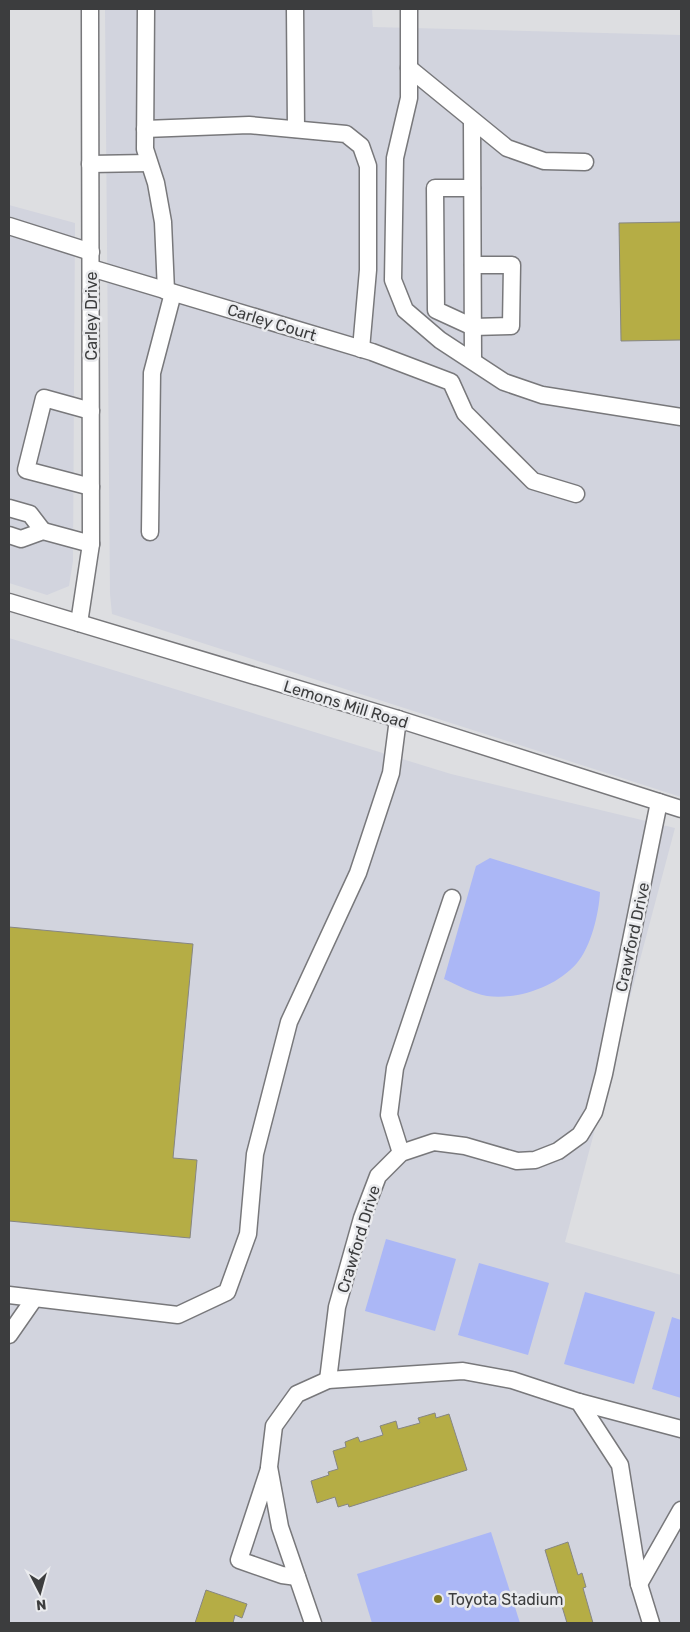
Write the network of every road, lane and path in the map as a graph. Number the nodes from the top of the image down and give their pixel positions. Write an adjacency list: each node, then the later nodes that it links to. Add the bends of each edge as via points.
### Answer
1 (90, 9): 11 (street, Carley Drive)
2 (146, 9): 7 (street)
3 (295, 9): 8 (street)
4 (409, 9): 5 (street)
5 (410, 68): 6 (street); 19 (street, via 410,98 395,158 393,280 405,310 440,340)
6 (472, 120): 10 (street, via 507,148 544,161); 12 (street)
7 (145, 128): 8 (street, via 249,125); 9 (street)
8 (296, 129): 18 (street, via 346,134 360,146 368,166 368,270)
9 (149, 162): 11 (street); 16 (street, via 163,222)
10 (585, 162)
11 (90, 164): 14 (street, Carley Drive)
12 (472, 188): 15 (street); 17 (street, via 435,188 436,310)
13 (9, 226): 14 (street, Carley Court)
14 (91, 260): 16 (street, Carley Court); 20 (street, Carley Drive)
15 (472, 265): 17 (street); 17 (street, via 512,264 512,326)
16 (169, 292): 18 (street, Carley Court); 26 (street, via 152,373)
17 (473, 327): 19 (street)
18 (361, 349): 23 (street, Carley Court, via 451,382 465,413 533,482)
19 (473, 362): 21 (street, via 504,382 542,395)
20 (91, 411): 22 (street, Carley Drive); 22 (street, via 44,398 26,470)
21 (681, 417)
22 (91, 487): 28 (street, Carley Drive)
23 (576, 494)
24 (9, 508): 25 (street, via 30,514)
25 (43, 531): 27 (street, via 21,539); 28 (street)
26 (150, 532)
27 (9, 535)
28 (91, 544): 30 (street, Carley Drive)
29 (9, 602): 30 (street, Lemons Mill Road)
30 (78, 623): 31 (street, Lemons Mill Road)
31 (398, 719): 32 (street, Lemons Mill Road); 37 (street, via 391,773 358,873 289,1022 256,1154 248,1234 227,1292 178,1315)
32 (660, 802): 33 (street, Lemons Mill Road); 35 (street, Crawford Drive, via 604,1074 594,1112 580,1135 558,1151 536,1160 518,1161 465,1146 434,1142)
33 (681, 809)
34 (452, 898): 35 (street, via 395,1068 390,1115)
35 (401, 1153): 39 (street, Crawford Drive, via 378,1176 362,1218 337,1307)
36 (9, 1295): 37 (street)
37 (34, 1299): 38 (street)
38 (9, 1335)
39 (328, 1380): 40 (street, via 463,1371 512,1380); 42 (street, via 297,1394 274,1426)
40 (579, 1402): 41 (street); 45 (street, via 620,1465)
41 (681, 1429)
42 (269, 1467): 44 (street, via 280,1527); 44 (street, via 239,1560 282,1575)
43 (681, 1510): 45 (street)
44 (298, 1577): 46 (street)
45 (639, 1584): 47 (street)
46 (313, 1623)
47 (651, 1623)

